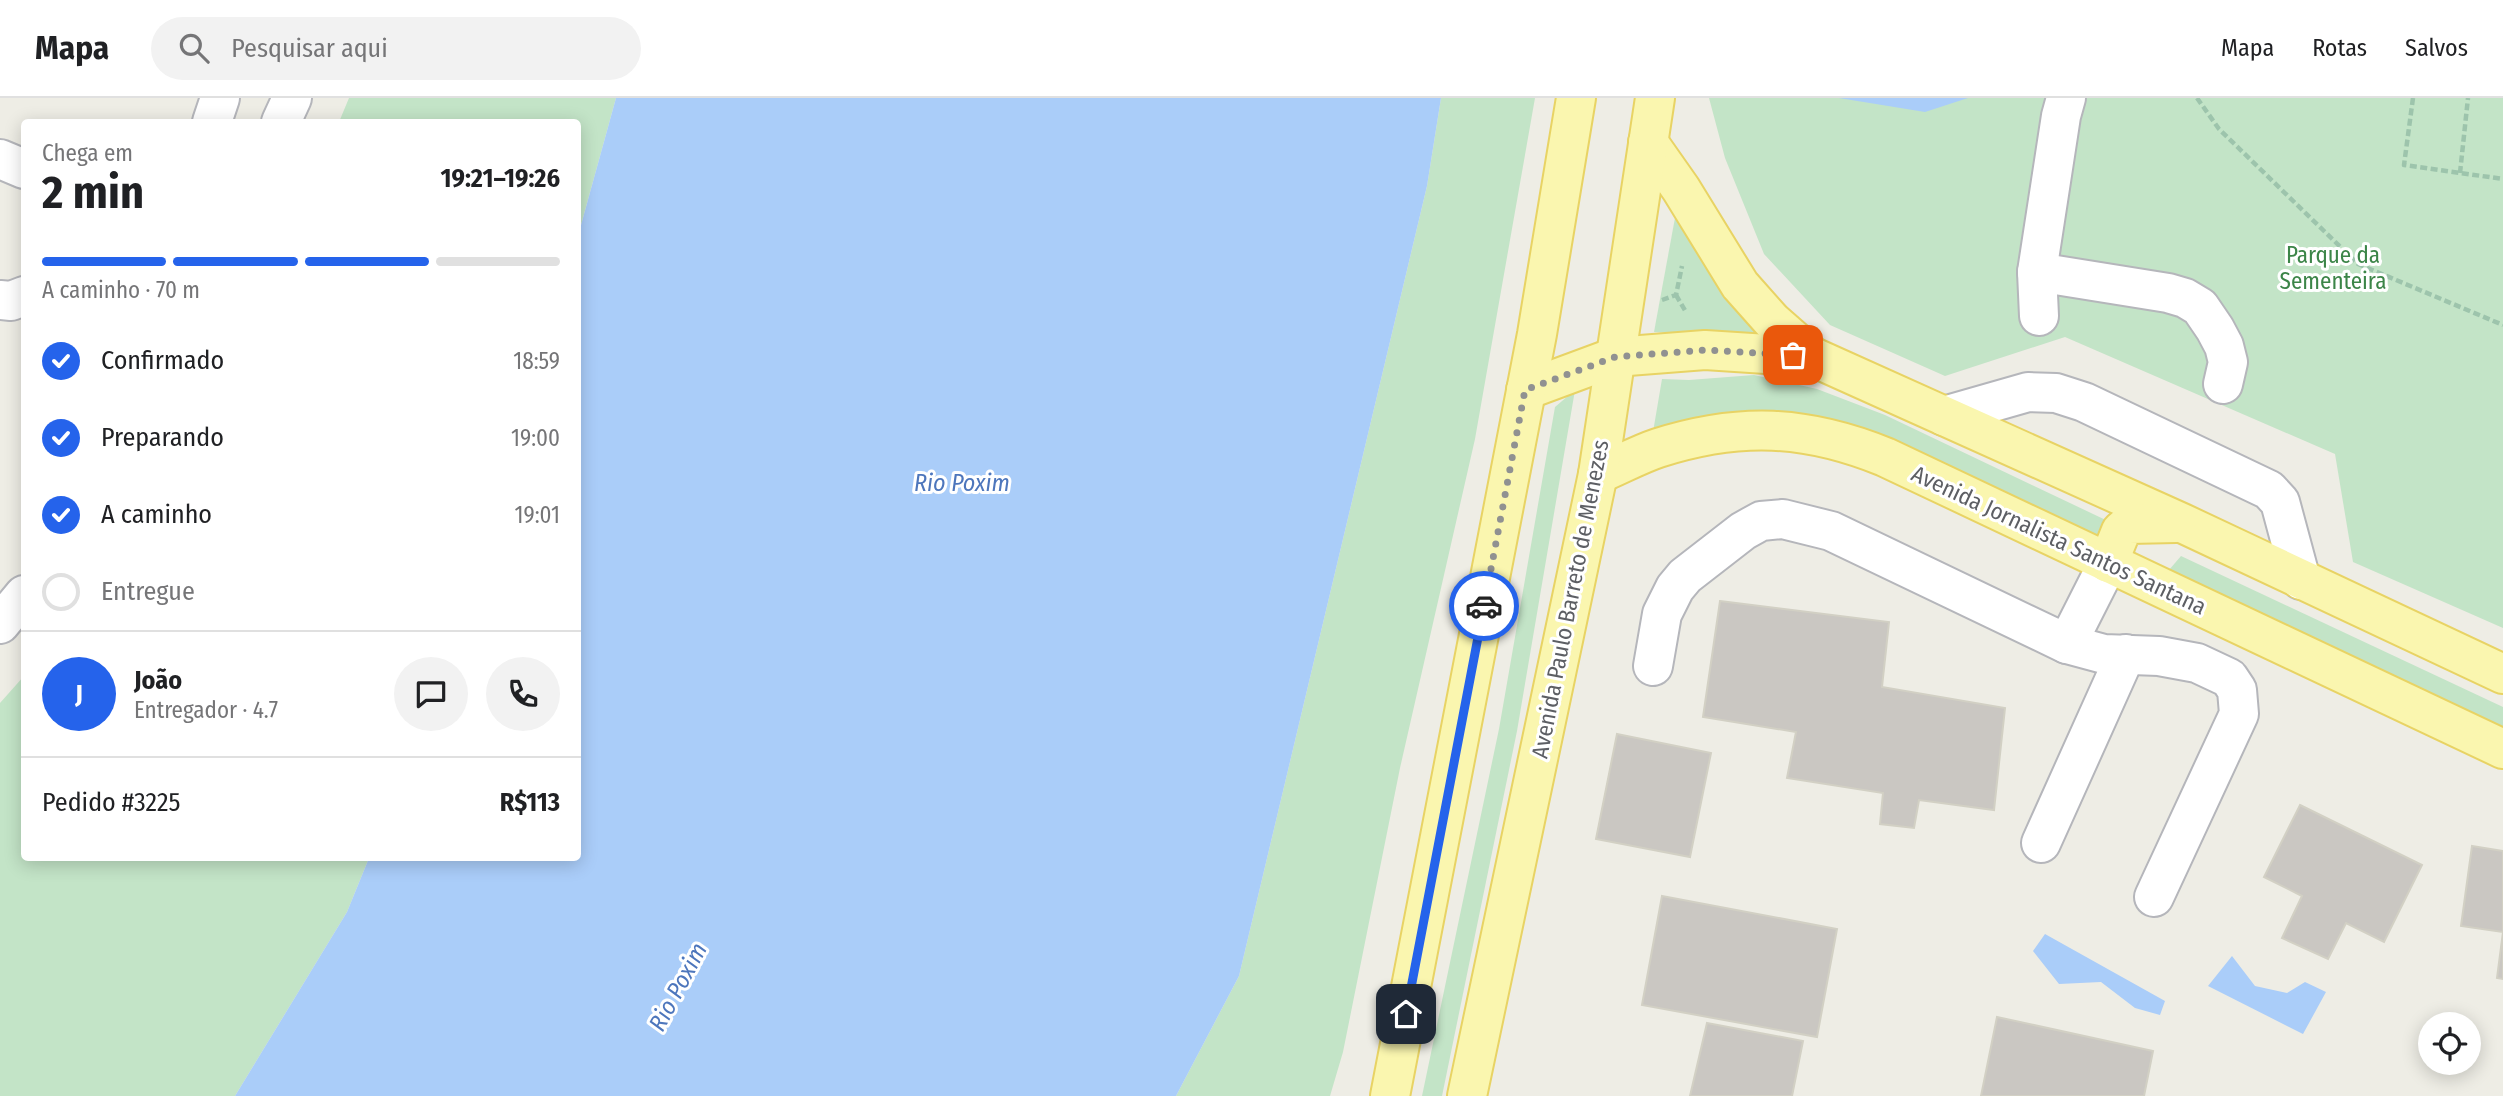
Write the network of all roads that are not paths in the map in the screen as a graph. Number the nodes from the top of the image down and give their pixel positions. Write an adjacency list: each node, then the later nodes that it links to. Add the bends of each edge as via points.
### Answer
1 (220, 98): 6 (street)
2 (292, 98): 7 (street)
3 (1576, 98): 18 (main road)
4 (1655, 98): 8 (main road, Avenida Paulo Barreto de Menezes)
5 (2066, 98): 11 (street)
6 (213, 119)
7 (282, 119)
8 (1648, 142): 15 (main road, Avenida Paulo Barreto de Menezes); 16 (main road, via 1740,285)
9 (0, 159): 10 (street)
10 (21, 168)
11 (2037, 272): 14 (street); 17 (street, via 2185,298 2200,307 2224,346 2228,362)
12 (21, 297): 13 (street)
13 (0, 300)
14 (2039, 316)
15 (1615, 357): 16 (main road, via 1705,350); 18 (main road); 20 (main road, Avenida Paulo Barreto de Menezes)
16 (1813, 357): 19 (main road)
17 (2224, 384)
18 (1525, 390): 33 (main road)
19 (1944, 416): 21 (main road); 23 (street, via 2028,393 2056,393 2084,402 2269,490 2280,502)
20 (1598, 474): 22 (main road, Avenida Jornalista Santos Santana, via 1657,448 1732,431 1810,433 1885,457); 34 (main road, Avenida Paulo Barreto de Menezes)
21 (2182, 523): 22 (main road, via 2129,524 2121,531); 23 (main road)
22 (2108, 563): 26 (street); 30 (main road, Avenida Jornalista Santos Santana)
23 (2301, 580): 29 (main road)
24 (21, 599): 25 (street)
25 (0, 625)
26 (2067, 643): 27 (street, via 2104,654); 28 (street, via 1830,531 1783,519 1760,521 1685,576 1662,614)
27 (2126, 654): 31 (street); 32 (street, via 2197,663 2228,678 2237,690 2239,714)
28 (1653, 666)
29 (2503, 674)
30 (2503, 749)
31 (2041, 843)
32 (2154, 897)
33 (1390, 1096)
34 (1466, 1096)

